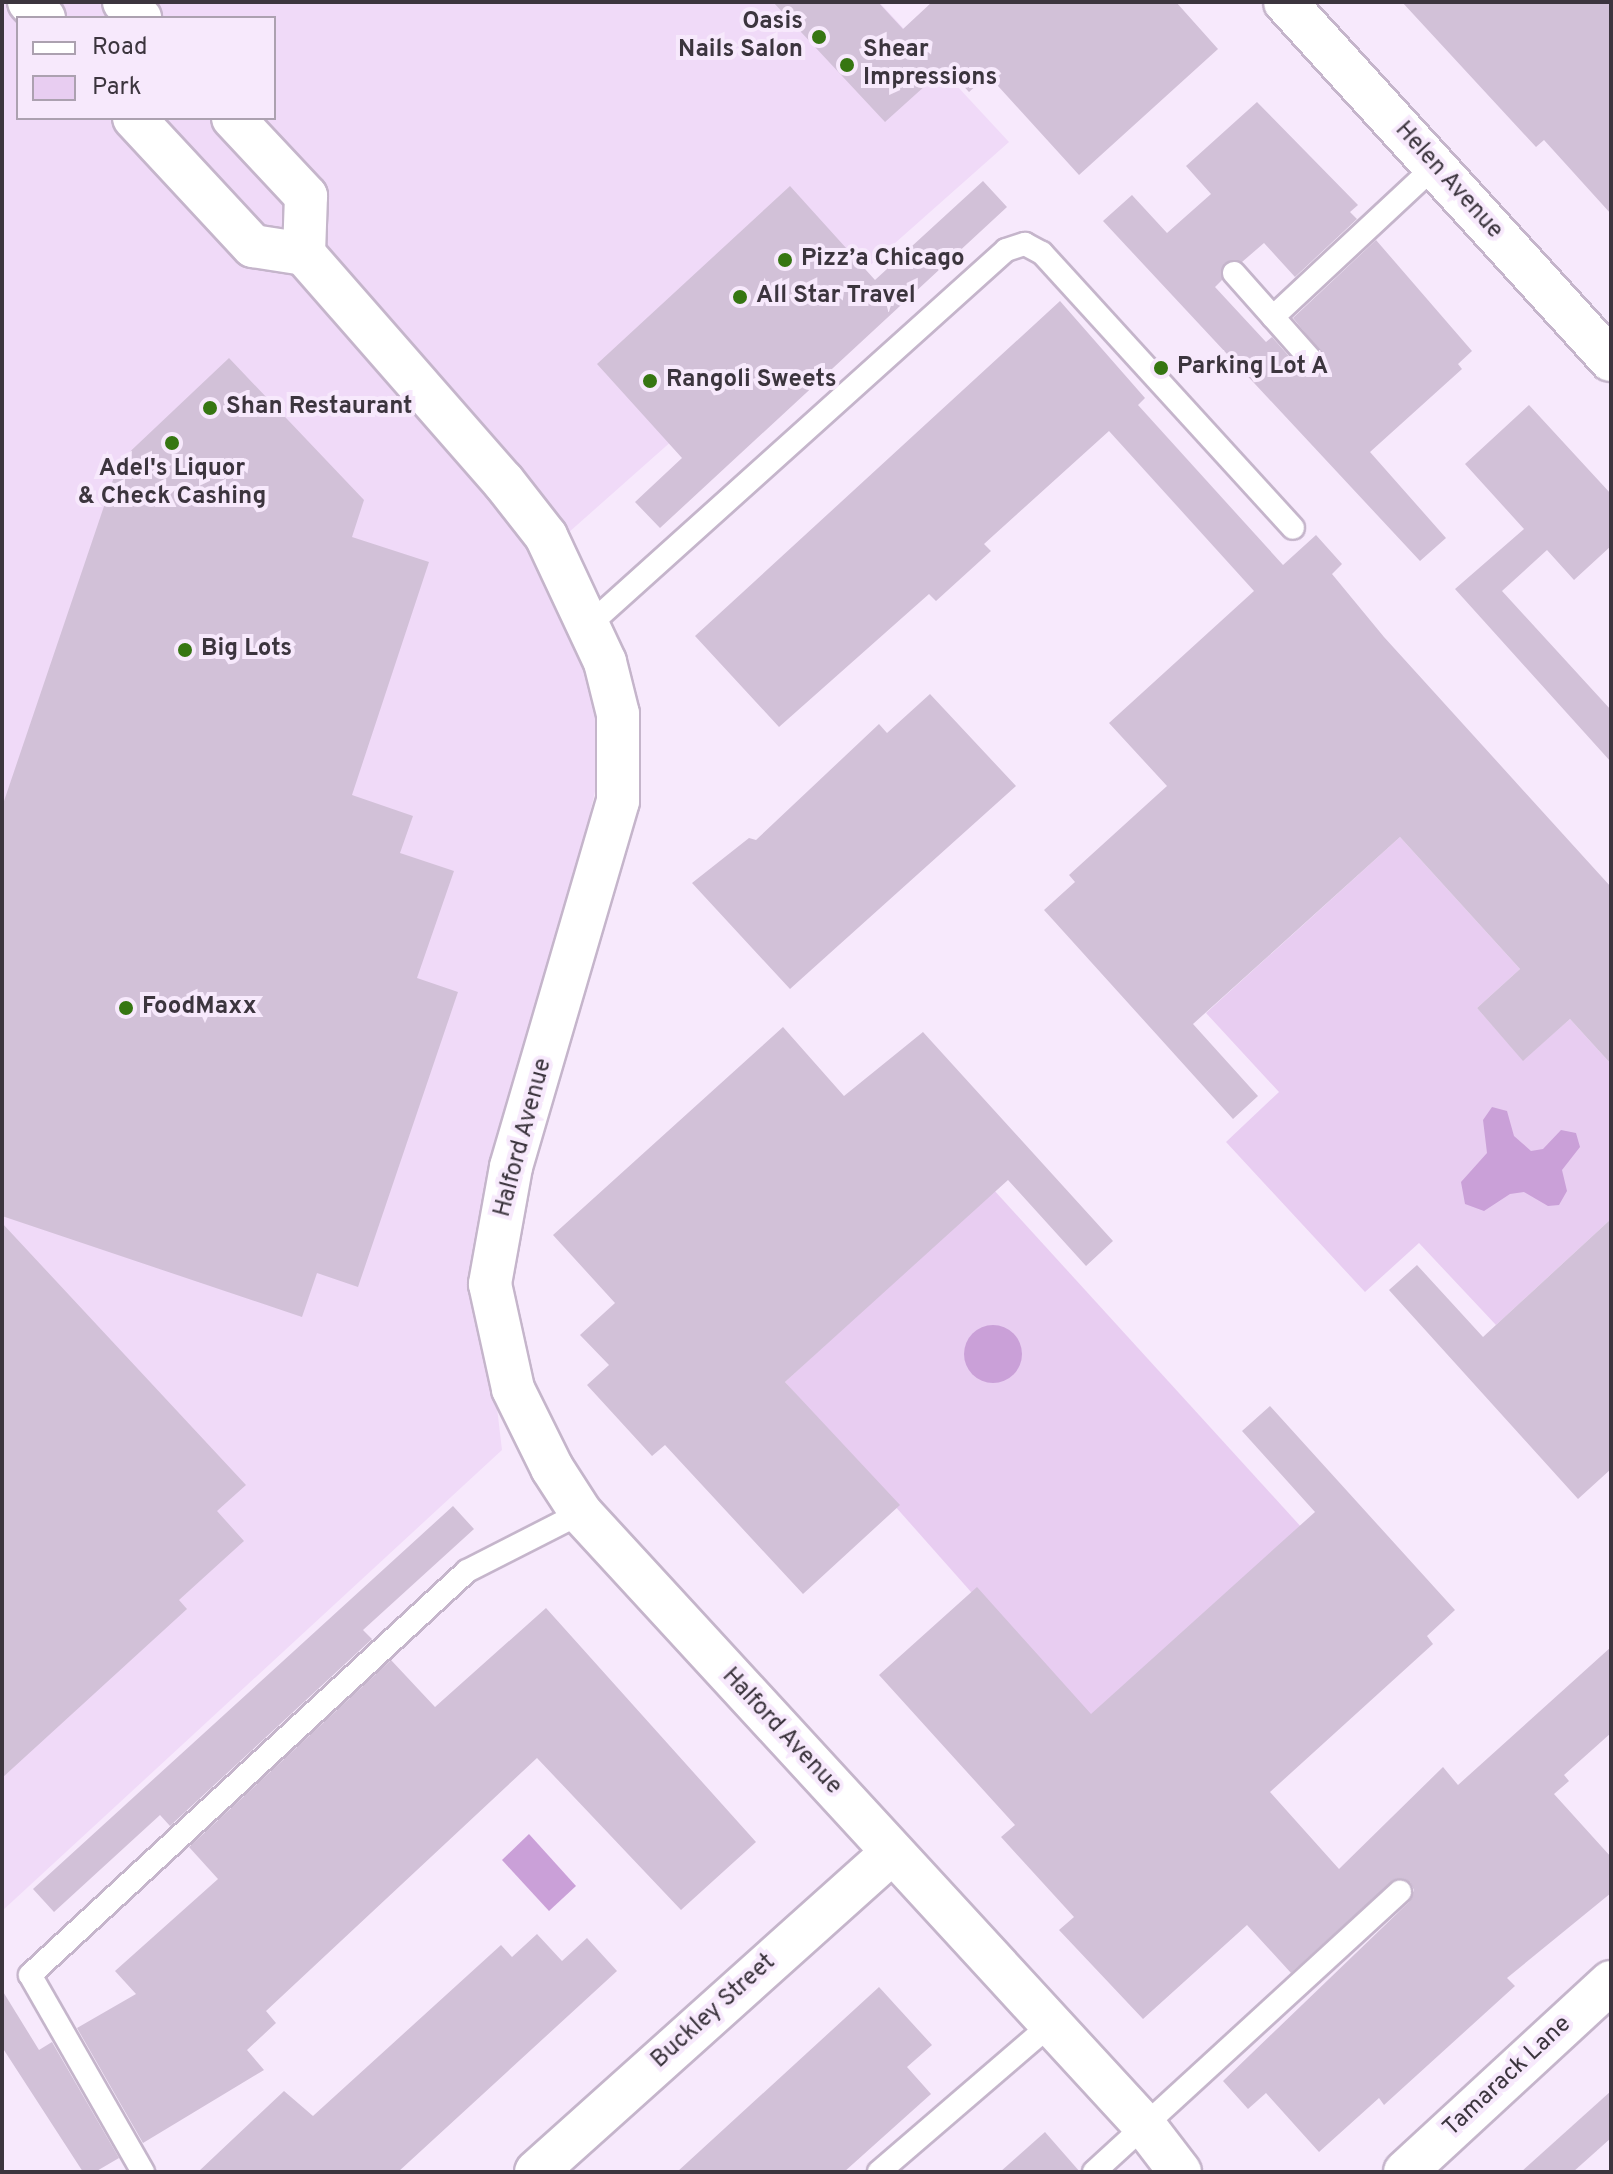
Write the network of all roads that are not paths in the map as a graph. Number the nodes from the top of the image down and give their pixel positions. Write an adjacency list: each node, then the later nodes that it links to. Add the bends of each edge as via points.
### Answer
1 (1285, 2): 4 (street, Helen Avenue)
2 (136, 120): 5 (street, via 253,246)
3 (235, 120): 5 (street, via 306,196)
4 (1435, 166): 7 (lane); 8 (street, Helen Avenue)
5 (304, 254): 11 (street, Halford Avenue, via 546,536)
6 (1234, 273): 7 (lane)
7 (1273, 317): 9 (lane)
8 (1611, 360)
9 (1312, 361)
10 (1293, 528): 11 (lane, via 1042,253 1025,244 1006,250)
11 (589, 625): 12 (street, Halford Avenue, via 618,714 618,801 511,1167 490,1284 513,1389)
12 (581, 1513): 13 (street, Halford Avenue); 18 (lane, via 467,1571 30,1975)
13 (892, 1853): 16 (street, Halford Avenue); 19 (street, Buckley Street)
14 (1400, 1892): 17 (lane)
15 (1611, 1982): 23 (street, Tamarack Lane)
16 (1050, 2025): 17 (street, Halford Avenue); 20 (lane)
17 (1144, 2125): 21 (lane); 22 (street, Halford Avenue)
18 (143, 2172)
19 (536, 2172)
20 (879, 2172)
21 (1094, 2172)
22 (1180, 2172)
23 (1405, 2172)

